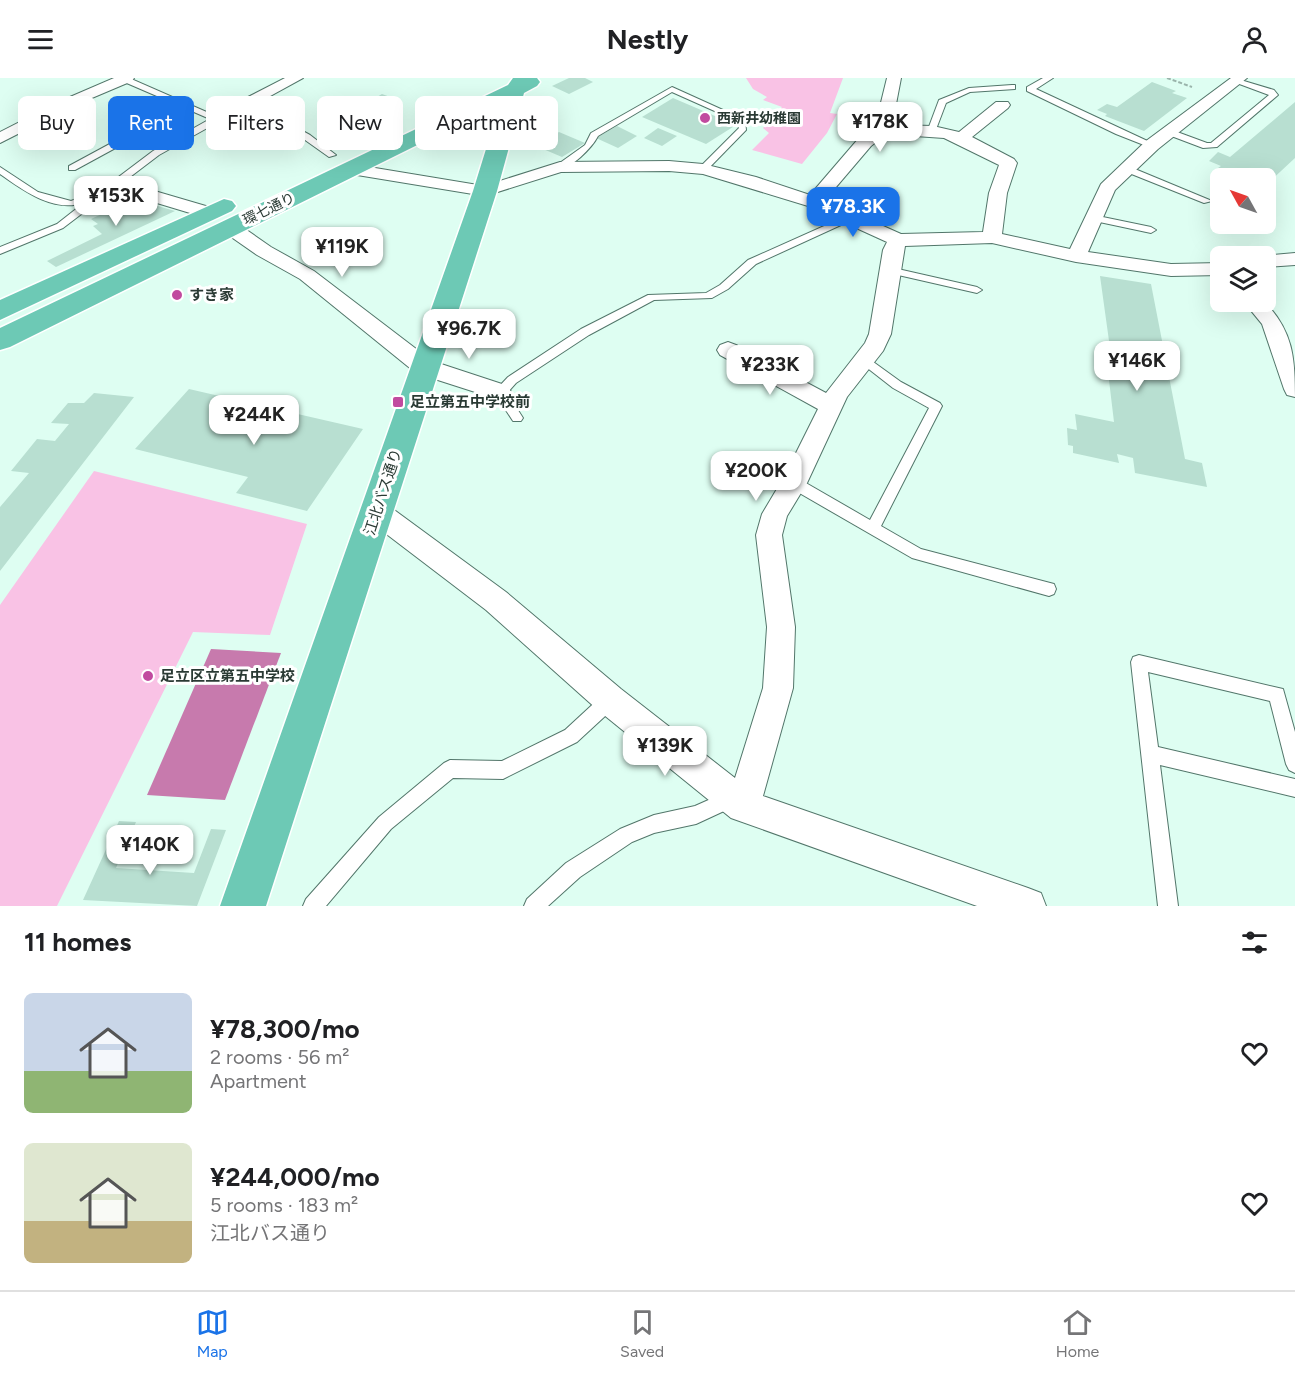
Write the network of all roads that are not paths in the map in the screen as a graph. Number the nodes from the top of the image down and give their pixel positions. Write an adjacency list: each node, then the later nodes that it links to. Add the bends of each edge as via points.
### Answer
1 (126, 78): 8 (street); 9 (lane)
2 (296, 78): 10 (street)
3 (894, 78): 16 (street)
4 (1049, 78): 22 (lane, via 1030,89)
5 (1239, 79): 18 (street); 18 (lane, via 1274,95 1214,145 1206,146)
6 (518, 81): 24 (main road, 環七通り); 31 (main road, 江北バス通り)
7 (1012, 87): 17 (lane, via 969,90 942,102)
8 (87, 96)
9 (165, 96)
10 (261, 96)
11 (1002, 105): 21 (street)
12 (0, 118): 13 (street)
13 (18, 125)
14 (206, 125): 30 (lane, via 156,153)
15 (18, 128): 20 (street)
16 (883, 129): 17 (street); 33 (street, via 865,142)
17 (931, 132): 21 (street)
18 (1169, 132): 22 (street)
19 (305, 134): 24 (lane)
20 (0, 138)
21 (960, 139): 39 (street, via 1008,163)
22 (1152, 145): 28 (street)
23 (108, 148): 26 (lane)
24 (342, 162): 31 (street); 34 (main road, 環七通り); 37 (main road, 環七通り)
25 (560, 167): 27 (street); 27 (lane, via 588,146 594,135 672,89 741,120 743,128); 31 (street)
26 (72, 168)
27 (703, 169): 33 (street)
28 (1127, 169): 32 (lane); 36 (street, via 1107,188)
29 (0, 170): 30 (lane, via 35,194 72,204)
30 (108, 191): 34 (street, via 141,192); 41 (lane, via 60,226)
31 (485, 191): 53 (main road, 江北バス通り)
32 (1207, 201)
33 (814, 202): 35 (street)
34 (210, 213): 48 (main road, 環七通り)
35 (851, 217): 40 (street); 55 (lane, via 752,262 708,296 652,297 585,332)
36 (1093, 218): 38 (lane); 42 (street)
37 (231, 228): 50 (main road, 環七通り); 53 (street, via 307,275)
38 (1151, 230)
39 (992, 237): 40 (street); 42 (street)
40 (898, 240): 46 (street)
41 (0, 251)
42 (1076, 256): 45 (street, via 1170,270)
43 (1295, 259): 44 (street)
44 (1276, 260)
45 (1210, 269)
46 (890, 270): 47 (lane); 52 (street, via 880,334)
47 (977, 290)
48 (0, 311)
49 (1263, 312): 54 (street, via 1272,322)
50 (0, 340)
51 (728, 350): 56 (street)
52 (865, 360): 56 (street); 60 (lane, via 897,385 936,406)
53 (424, 367): 55 (street); 59 (main road, 江北バス通り)
54 (1295, 389)
55 (500, 392): 57 (lane)
56 (831, 406): 58 (street)
57 (517, 418)
58 (794, 483): 60 (lane); 66 (street, via 775,514 769,535 781,627 778,688)
59 (377, 512): 62 (street, via 496,601); 68 (main road, 江北バス通り)
60 (872, 529): 61 (lane, via 917,554)
61 (1049, 589)
62 (610, 700): 66 (street); 69 (lane, via 571,736 503,770 450,770 385,823)
63 (1151, 754): 64 (lane, via 1139,662 1277,695); 65 (lane); 72 (lane)
64 (1295, 764)
65 (1295, 788)
66 (737, 802): 67 (street); 70 (lane, via 626,835 573,870)
67 (971, 896): 71 (street)
68 (243, 906)
69 (313, 906)
70 (534, 906)
71 (1028, 906)
72 (1168, 906)

